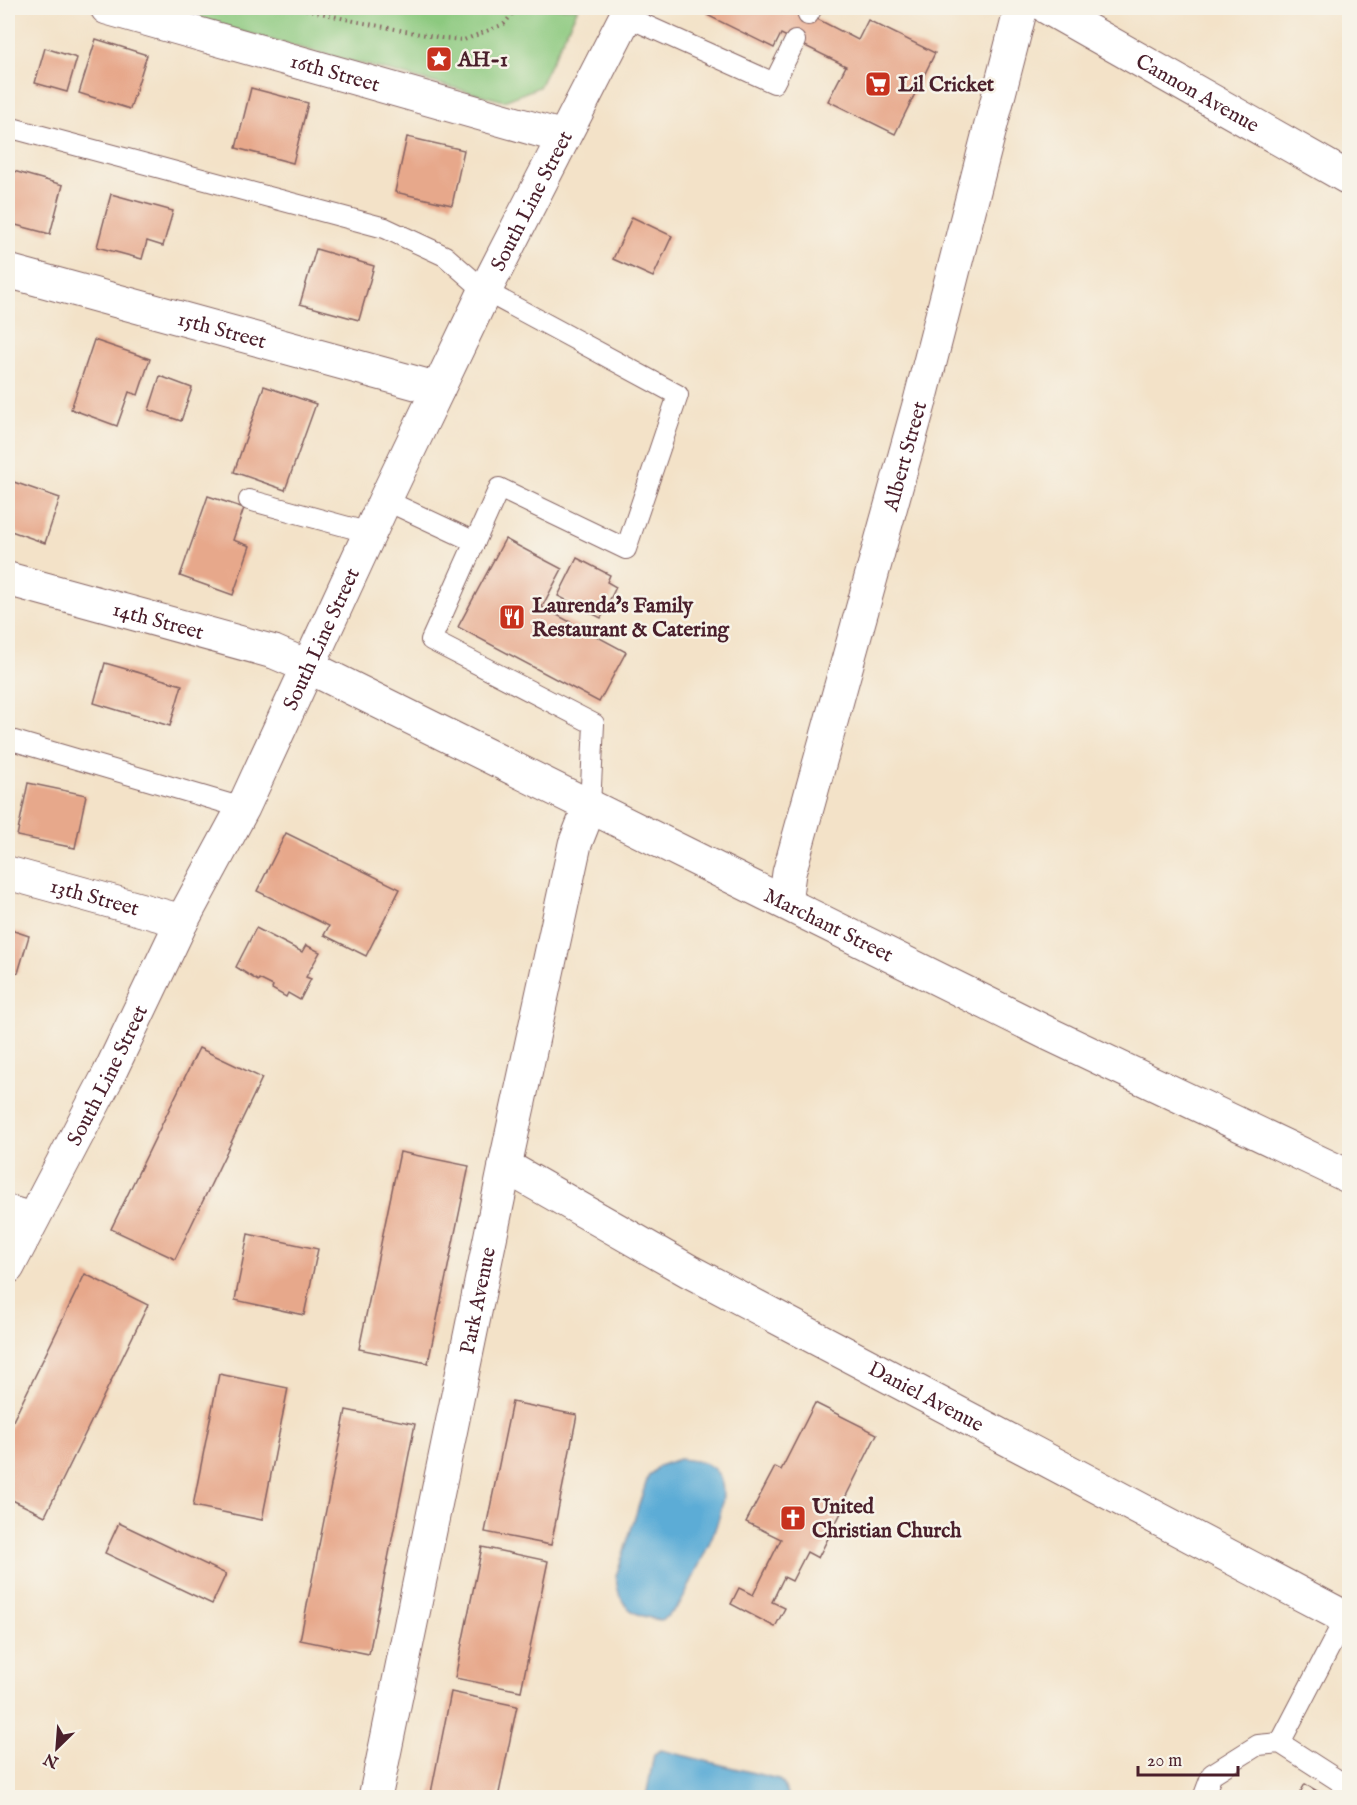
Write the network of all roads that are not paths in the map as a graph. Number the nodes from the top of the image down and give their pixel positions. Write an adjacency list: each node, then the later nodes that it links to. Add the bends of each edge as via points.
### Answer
1 (107, 8): 7 (street, 16th Street)
2 (1021, 8): 22 (street, Albert Street, via 920,401 789,873)
3 (1048, 8): 8 (street, Cannon Avenue)
4 (627, 12): 5 (lane, via 774,84); 7 (street, South Line Street)
5 (795, 41)
6 (8, 127): 10 (lane, via 385,228 445,256)
7 (563, 137): 10 (street, South Line Street)
8 (1350, 179)
9 (8, 271): 11 (street, 15th Street)
10 (485, 291): 11 (street, South Line Street); 15 (lane, via 678,395 626,549 499,488)
11 (438, 389): 13 (street, South Line Street)
12 (249, 500): 14 (lane)
13 (385, 500): 14 (street, South Line Street); 15 (lane)
14 (370, 533): 17 (street, South Line Street)
15 (475, 542): 19 (lane, via 431,640 594,724)
16 (8, 579): 17 (street, 14th Street, via 274,652)
17 (309, 667): 19 (street, Marchant Street); 20 (street, South Line Street)
18 (8, 739): 20 (lane)
19 (590, 806): 22 (street, Marchant Street); 24 (street, Park Avenue, via 575,844)
20 (243, 808): 23 (street, South Line Street)
21 (8, 873): 23 (street, 13th Street)
22 (785, 902): 25 (street, Marchant Street, via 1047,1033)
23 (182, 921): 26 (street, South Line Street, via 109,1074)
24 (506, 1167): 28 (street, Daniel Avenue, via 689,1271); 31 (street, Park Avenue)
25 (1350, 1177)
26 (20, 1216): 27 (street, South Line Street)
27 (8, 1267)
28 (1347, 1619): 29 (lane)
29 (1280, 1743): 30 (lane); 32 (lane, via 1258,1745 1212,1774)
30 (1350, 1788)
31 (375, 1797)
32 (1203, 1797)

